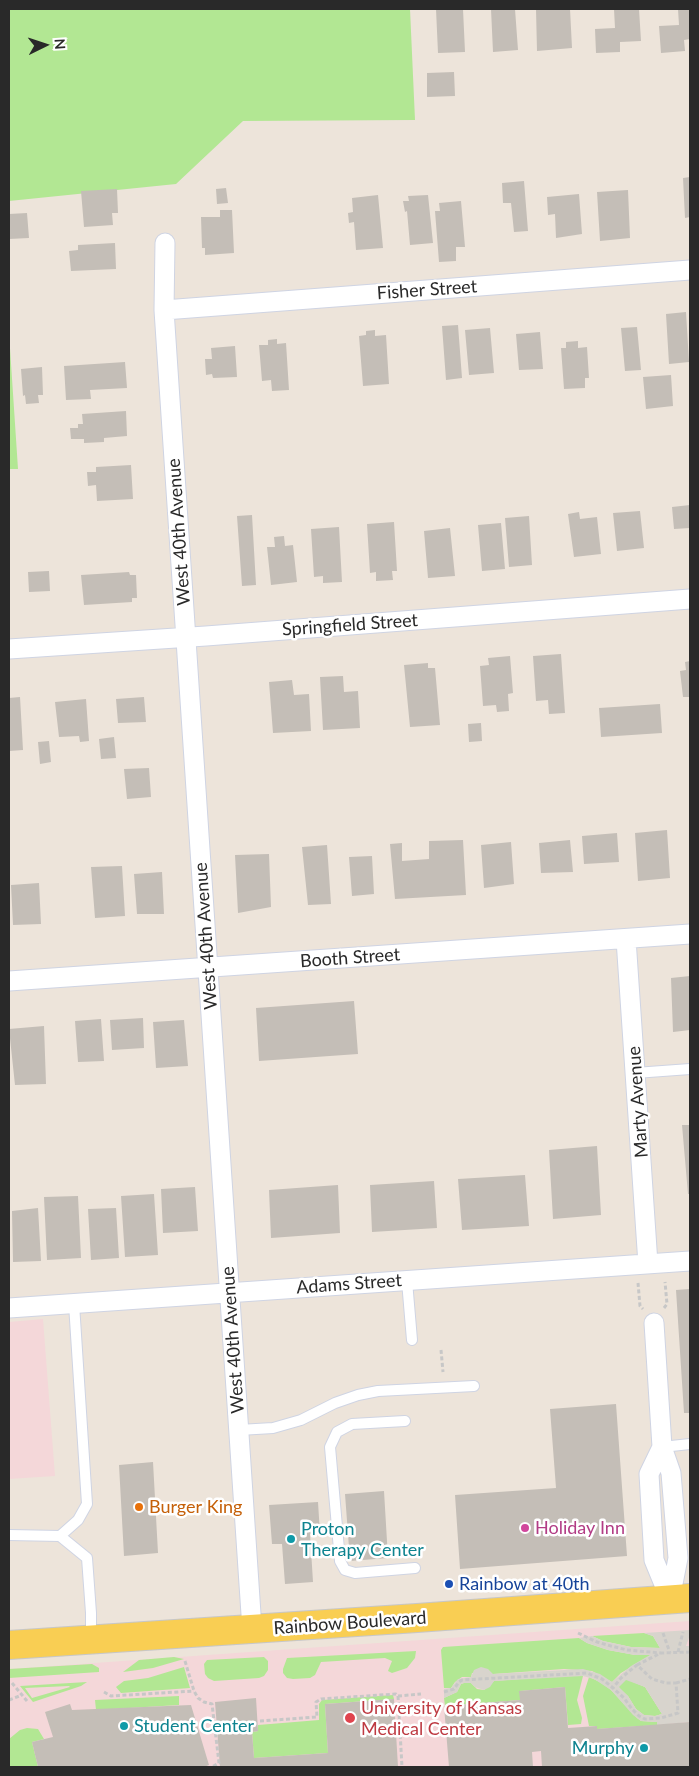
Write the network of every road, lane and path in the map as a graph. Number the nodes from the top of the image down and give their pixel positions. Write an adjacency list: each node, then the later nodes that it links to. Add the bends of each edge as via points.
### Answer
1 (165, 243): 3 (street, West 40th Avenue)
2 (690, 270): 3 (street, Fisher Street)
3 (164, 310): 5 (street, West 40th Avenue)
4 (690, 599): 5 (street, Springfield Street)
5 (186, 638): 6 (street, Springfield Street); 9 (street, West 40th Avenue)
6 (9, 649)
7 (690, 934): 8 (street, Booth Street)
8 (626, 939): 9 (street, Booth Street); 12 (street, Marty Avenue)
9 (208, 968): 10 (street, Booth Street); 18 (street, West 40th Avenue)
10 (9, 981)
11 (690, 1069): 12 (lane)
12 (635, 1073): 14 (street, Marty Avenue)
13 (690, 1261): 14 (street, Adams Street)
14 (648, 1264): 16 (street, Adams Street)
15 (665, 1278): 21 (path, via 666,1304)
16 (407, 1280): 18 (street, Adams Street); 22 (lane)
17 (638, 1280): 21 (path, via 640,1306)
18 (230, 1293): 19 (street, Adams Street); 27 (street, West 40th Avenue)
19 (74, 1304): 20 (street, Adams Street); 31 (lane, via 87,1504 78,1520)
20 (9, 1308)
21 (654, 1323): 29 (street)
22 (412, 1340)
23 (441, 1350): 24 (path)
24 (443, 1375)
25 (474, 1386): 27 (lane, via 378,1391 335,1402 301,1420 273,1428)
26 (405, 1421): 32 (lane, via 352,1424 337,1432 330,1447 340,1561 345,1570 354,1573)
27 (239, 1430): 34 (street, West 40th Avenue)
28 (690, 1444): 29 (lane)
29 (662, 1447): 33 (street, via 671,1473)
30 (9, 1535): 31 (lane)
31 (60, 1536): 38 (lane, via 87,1558)
32 (415, 1568)
33 (680, 1598): 34 (main road, Rainbow Boulevard)
34 (252, 1629): 38 (main road, Rainbow Boulevard)
35 (683, 1632): 41 (path)
36 (578, 1633): 42 (path, via 627,1650)
37 (663, 1633): 43 (path)
38 (91, 1640): 39 (main road, Rainbow Boulevard)
39 (9, 1645)
40 (690, 1651): 41 (path)
41 (678, 1652): 43 (path)
42 (661, 1653): 43 (path); 45 (path)
43 (670, 1653)
44 (185, 1661): 50 (path)
45 (637, 1665): 48 (path, via 652,1679); 49 (path)
46 (690, 1679): 48 (path)
47 (12, 1683): 54 (path)
48 (676, 1683): 49 (path, via 678,1713 656,1719 639,1716)
49 (614, 1688): 52 (path, via 595,1675 579,1672 462,1680 454,1689)
50 (194, 1691): 51 (path, via 111,1696); 59 (path, via 198,1698 212,1704 219,1763)
51 (104, 1692)
52 (444, 1692)
53 (421, 1694): 55 (path)
54 (22, 1695): 56 (path); 57 (path)
55 (398, 1696): 58 (path, via 321,1699 316,1702 317,1717); 60 (path)
56 (9, 1700)
57 (27, 1701)
58 (260, 1721)
59 (212, 1767)
60 (402, 1767)

